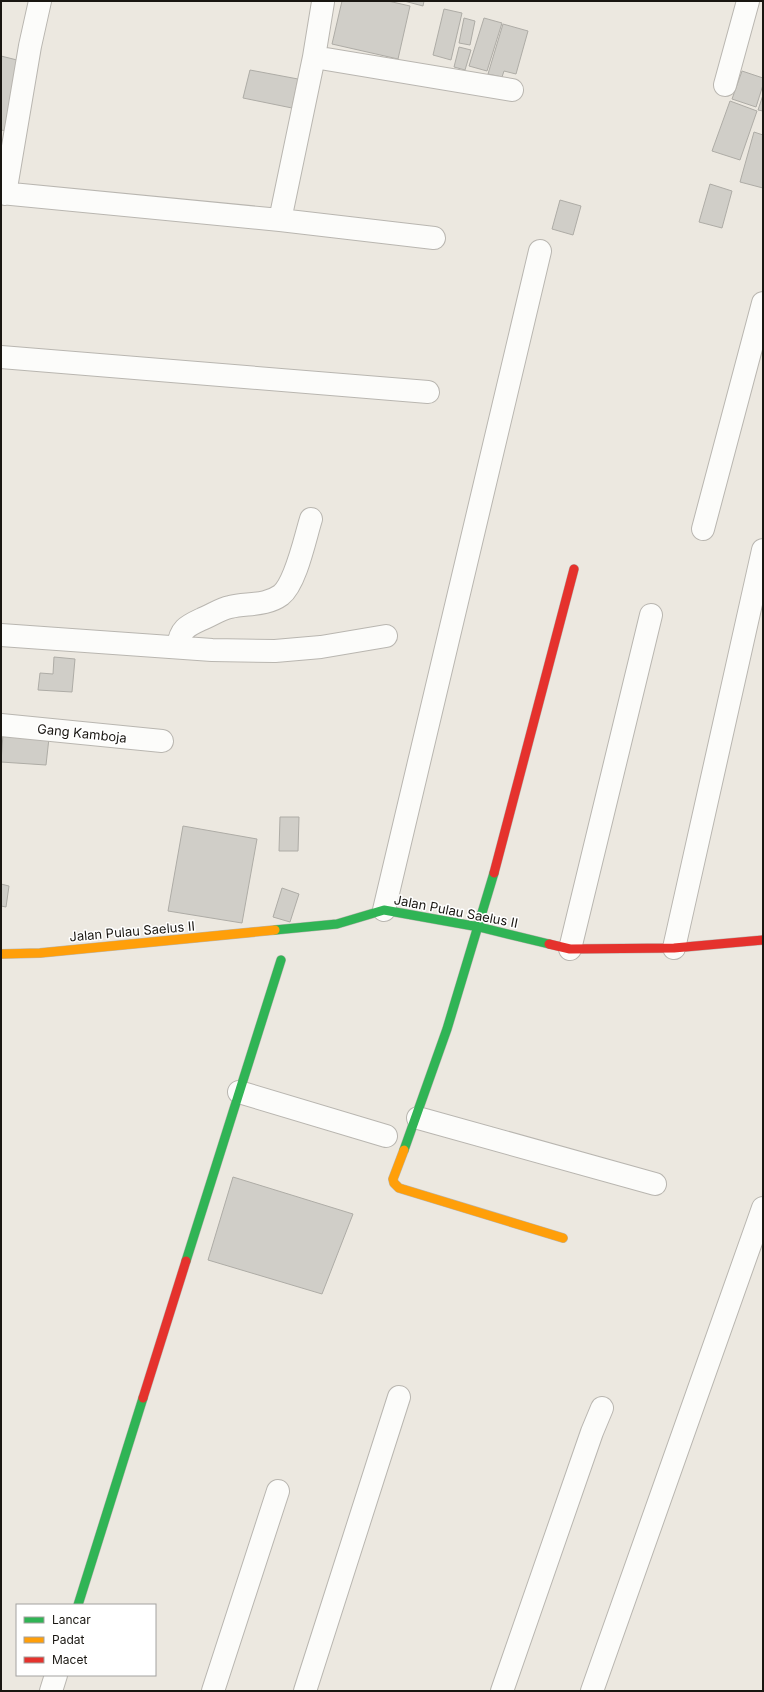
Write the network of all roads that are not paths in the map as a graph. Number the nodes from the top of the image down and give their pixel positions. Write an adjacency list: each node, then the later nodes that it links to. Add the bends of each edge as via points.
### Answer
1 (40, 1): 7 (street)
2 (748, 1): 5 (street)
3 (323, 2): 4 (street)
4 (314, 57): 6 (street); 8 (street)
5 (725, 85)
6 (512, 90)
7 (3, 194): 8 (street)
8 (280, 220): 9 (street)
9 (434, 238)
10 (540, 251): 24 (street)
11 (763, 303): 15 (street)
12 (1, 357): 13 (street)
13 (428, 392)
14 (311, 519): 21 (street, via 293,577 281,595 264,602 219,610 187,626 179,639)
15 (704, 529)
16 (763, 550): 27 (street)
17 (574, 569): 25 (street)
18 (651, 615): 28 (street)
19 (1, 635): 21 (street)
20 (386, 636): 21 (street, via 321,647 275,651)
21 (178, 647)
22 (1, 725): 23 (street, Gang Kamboja)
23 (162, 741)
24 (384, 910): 25 (street, Jalan Pulau Saelus II); 29 (street, Jalan Pulau Saelus II, via 337,924 40,953)
25 (479, 927): 28 (street, Jalan Pulau Saelus II); 32 (street)
26 (763, 940): 27 (street, Jalan Pulau Saelus II)
27 (674, 948): 28 (street, Jalan Pulau Saelus II)
28 (570, 949)
29 (1, 954)
30 (281, 960): 31 (street)
31 (239, 1092): 33 (street); 40 (street)
32 (418, 1118): 34 (street); 36 (street, via 393,1179 396,1186)
33 (386, 1136)
34 (655, 1184)
35 (763, 1208): 46 (street)
36 (563, 1238)
37 (399, 1397): 44 (street)
38 (602, 1408): 45 (street)
39 (278, 1491): 43 (street)
40 (78, 1604)
41 (56, 1676): 42 (street)
42 (51, 1691)
43 (213, 1691)
44 (305, 1691)
45 (502, 1691)
46 (592, 1691)

